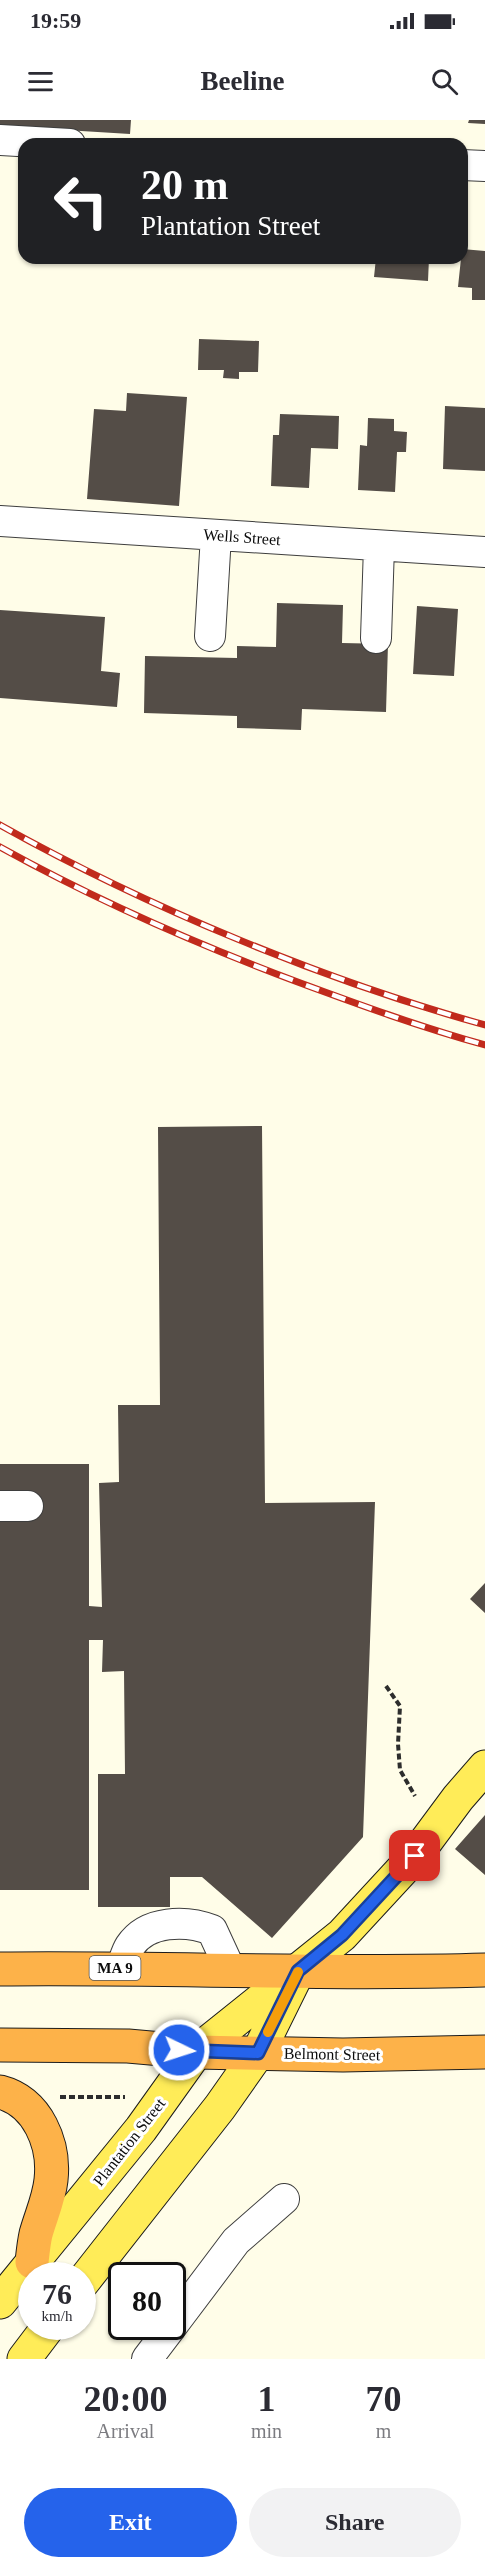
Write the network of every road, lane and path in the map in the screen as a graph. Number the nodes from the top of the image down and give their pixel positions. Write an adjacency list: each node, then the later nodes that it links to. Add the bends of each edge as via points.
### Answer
1 (0, 140): 2 (street)
2 (18, 141)
3 (468, 165): 4 (street)
4 (485, 166)
5 (0, 521): 6 (street, Wells Street)
6 (216, 536): 7 (street, Wells Street); 9 (street)
7 (379, 546): 8 (street, Wells Street); 10 (street)
8 (485, 552)
9 (210, 636)
10 (375, 638)
11 (386, 1686): 13 (path, via 400,1706 400,1770)
12 (485, 1767): 18 (main road, Plantation Street, via 415,1856 342,1935)
13 (415, 1796)
14 (121, 1968): 15 (highway, MA 9); 15 (street, via 130,1946 142,1933 176,1924 198,1924 212,1929); 16 (highway, MA 9)
15 (230, 1969): 18 (highway, MA 9)
16 (0, 1970)
17 (485, 1970): 18 (highway, MA 9)
18 (298, 1971): 20 (main road, Plantation Street); 22 (main road, Plantation Street)
19 (0, 2045): 20 (highway, Belmont Street, via 145,2047)
20 (196, 2052): 22 (highway, Belmont Street); 27 (main road, Plantation Street, via 141,2129)
21 (485, 2052): 22 (highway, Belmont Street)
22 (258, 2053): 28 (main road, Plantation Street, via 220,2108)
23 (0, 2092): 27 (highway, via 24,2103 34,2113 50,2151 51,2180)
24 (129, 2097): 25 (path, via 62,2096)
25 (54, 2101)
26 (284, 2199): 31 (street, via 236,2241)
27 (32, 2262)
28 (96, 2265)
29 (18, 2280): 30 (main road, Plantation Street)
30 (0, 2302)
31 (186, 2307)
32 (38, 2340): 34 (main road)
33 (161, 2340): 35 (street)
34 (24, 2359)
35 (147, 2359)

